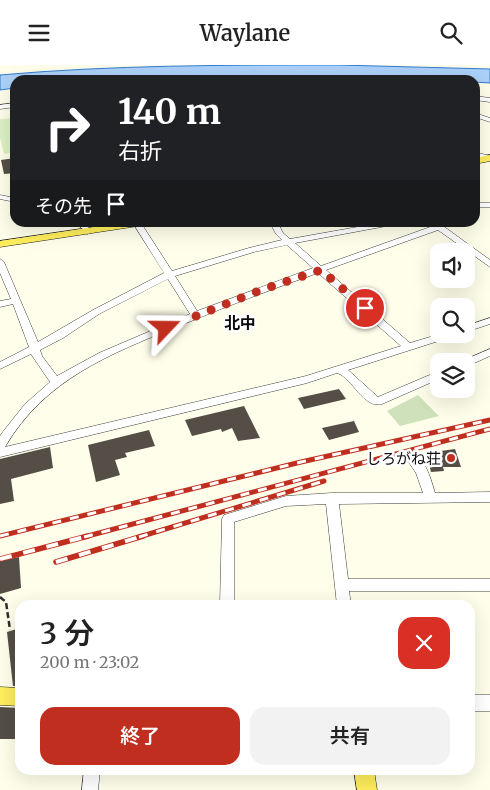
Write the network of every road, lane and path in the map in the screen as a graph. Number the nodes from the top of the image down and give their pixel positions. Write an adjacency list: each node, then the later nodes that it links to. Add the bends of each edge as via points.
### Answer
1 (84, 227): 8 (main road)
2 (140, 227): 12 (street)
3 (276, 227): 7 (street)
4 (369, 227): 7 (street)
5 (431, 227): 11 (street)
6 (439, 227): 10 (street)
7 (288, 241): 11 (street); 12 (street)
8 (0, 244)
9 (0, 262): 13 (street)
10 (490, 264)
11 (321, 270): 15 (street); 19 (street)
12 (168, 275): 15 (street); 20 (street, via 96,311)
13 (17, 300): 14 (street); 20 (street)
14 (0, 304)
15 (195, 315): 26 (street, via 91,360)
16 (490, 321): 17 (street)
17 (475, 326)
18 (430, 340): 19 (street)
19 (408, 347): 24 (street)
20 (35, 349): 23 (street); 26 (street)
21 (490, 352): 22 (street)
22 (475, 359)
23 (0, 366)
24 (338, 370): 25 (street, via 352,378 370,399 378,401); 28 (street)
25 (430, 379)
26 (56, 383): 27 (street, via 18,418)
27 (0, 446)
28 (0, 453)
29 (412, 458): 30 (street, via 422,471)
30 (430, 497): 31 (street); 32 (street)
31 (490, 497)
32 (332, 498): 33 (street); 36 (street, via 286,501 228,519)
33 (342, 585): 34 (street); 37 (street)
34 (490, 585)
35 (0, 597): 38 (path, via 6,602)
36 (227, 600)
37 (344, 600)
38 (10, 630)
39 (0, 696): 40 (main road)
40 (15, 697)
41 (475, 703): 42 (street)
42 (490, 703)
43 (92, 775): 45 (street)
44 (365, 775): 46 (main road)
45 (90, 790)
46 (367, 790)

